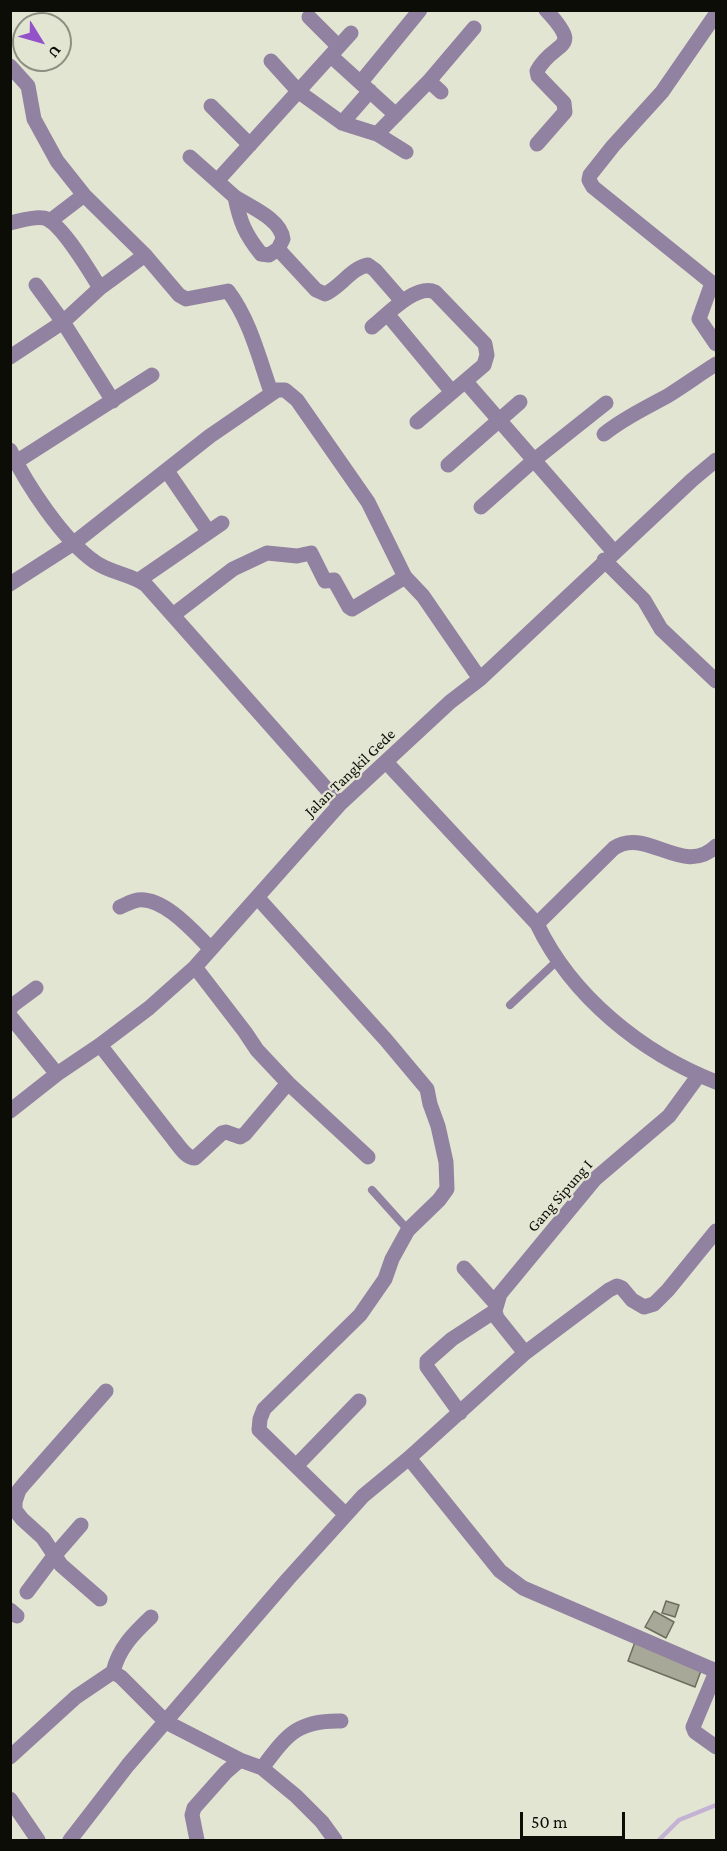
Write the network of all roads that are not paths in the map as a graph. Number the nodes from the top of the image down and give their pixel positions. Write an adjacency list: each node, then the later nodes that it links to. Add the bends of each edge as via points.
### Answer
1 (420, 10): 11 (street)
2 (546, 10): 18 (street, via 565,38 544,60 538,76 566,108)
3 (717, 14): 29 (street, via 662,92 590,175 593,187)
4 (309, 17): 7 (street)
5 (474, 28): 10 (street, via 464,49)
6 (351, 33): 7 (street)
7 (335, 51): 11 (street); 12 (street)
8 (271, 61): 12 (street)
9 (10, 66): 23 (street, via 28,86 34,118 57,161)
10 (429, 81): 13 (street); 15 (street)
11 (365, 86): 15 (street); 16 (street)
12 (299, 92): 16 (street); 19 (street)
13 (441, 92)
14 (212, 106): 19 (street)
15 (396, 115): 17 (street)
16 (342, 123): 17 (street)
17 (377, 134): 20 (street)
18 (537, 144)
19 (250, 145): 22 (street)
20 (406, 152)
21 (190, 157): 22 (street)
22 (217, 181): 24 (street)
23 (84, 195): 25 (street); 28 (street)
24 (235, 198): 27 (street, via 280,229 284,239); 27 (street, via 240,222 261,254 269,255)
25 (50, 221): 26 (street, via 40,218); 31 (street, via 75,249)
26 (10, 223)
27 (278, 249): 32 (street, via 316,290 325,294 360,266 368,265)
28 (145, 255): 31 (street); 41 (street, via 186,299 228,291 249,328)
29 (714, 280): 36 (street, via 699,319)
30 (36, 285): 34 (street)
31 (100, 288): 34 (street)
32 (402, 301): 33 (street); 40 (street, via 423,290 435,292 485,344 484,364)
33 (388, 315): 35 (street); 42 (street)
34 (63, 322): 37 (street); 43 (street)
35 (372, 327)
36 (717, 344)
37 (10, 357)
38 (717, 364): 48 (street)
39 (152, 375): 43 (street)
40 (466, 382): 42 (street); 46 (street)
41 (271, 392): 53 (street); 59 (street, via 285,390 297,400 368,502)
42 (452, 392): 47 (street)
43 (113, 401): 49 (street)
44 (520, 402): 46 (street)
45 (606, 403): 51 (street)
46 (500, 420): 51 (street); 52 (street)
47 (417, 422)
48 (604, 434)
49 (13, 456): 57 (street)
50 (717, 460): 58 (street, Jalan Tangkil Gede)
51 (533, 461): 54 (street); 58 (street)
52 (448, 465)
53 (167, 471): 56 (street); 57 (street)
54 (481, 507)
55 (222, 523): 56 (street)
56 (208, 531): 60 (street)
57 (74, 543): 60 (street, via 94,562); 61 (street)
58 (609, 556): 63 (street, Jalan Tangkil Gede); 64 (street, via 661,629)
59 (405, 578): 62 (street, via 352,609 334,580 325,581 313,554 267,553 233,569); 63 (street, via 423,596)
60 (139, 580): 62 (street)
61 (10, 584)
62 (173, 615): 66 (street)
63 (480, 679): 65 (street, Jalan Tangkil Gede)
64 (717, 681)
65 (386, 762): 66 (street, Jalan Tangkil Gede); 70 (street)
66 (340, 804): 68 (street, Jalan Tangkil Gede)
67 (717, 846): 70 (street, via 698,858 622,842)
68 (257, 897): 71 (street, Jalan Tangkil Gede); 86 (street, via 427,1089 442,1143 447,1188)
69 (120, 907): 71 (street, via 137,900 165,908)
70 (537, 924): 72 (street)
71 (211, 949): 73 (street, Jalan Tangkil Gede)
72 (558, 960): 75 (lane); 80 (street, via 619,1026)
73 (195, 967): 78 (street, Jalan Tangkil Gede); 82 (street, via 257,1050)
74 (36, 988): 76 (street)
75 (510, 1005)
76 (10, 1009)
77 (10, 1016): 79 (street)
78 (100, 1045): 79 (street, Jalan Tangkil Gede); 82 (street, via 191,1158 222,1133 240,1137 245,1134)
79 (57, 1074): 83 (street, Jalan Tangkil Gede)
80 (699, 1075): 81 (street); 89 (street, Gang Sipung I, via 669,1116 584,1191 500,1294)
81 (717, 1082)
82 (288, 1083): 84 (street)
83 (10, 1111)
84 (368, 1157)
85 (372, 1190): 86 (lane)
86 (408, 1230): 95 (street, via 385,1279 360,1315 264,1408 259,1430)
87 (717, 1231): 90 (street, via 654,1304 644,1307 617,1286)
88 (464, 1268): 89 (street)
89 (495, 1307): 90 (street, via 497,1318); 93 (street, via 427,1361 427,1367)
90 (525, 1353): 93 (street)
91 (106, 1392): 96 (street, via 24,1484)
92 (359, 1401): 95 (street)
93 (460, 1413): 94 (street)
94 (409, 1458): 97 (street); 103 (street, via 509,1579)
95 (296, 1466): 97 (street)
96 (13, 1502): 99 (street, via 15,1510 43,1538)
97 (345, 1514): 106 (street)
98 (81, 1525): 99 (street)
99 (54, 1556): 100 (street); 101 (street)
100 (27, 1592)
101 (100, 1599)
102 (151, 1617): 104 (street, via 122,1647)
103 (717, 1671): 107 (street, via 693,1727)
104 (113, 1672): 106 (street); 108 (street, via 76,1697)
105 (341, 1720): 110 (street, via 321,1720 302,1726)
106 (166, 1722): 109 (street); 113 (street)
107 (717, 1747)
108 (10, 1757)
109 (240, 1760): 110 (street); 114 (street, via 194,1808)
110 (262, 1768): 115 (street, via 296,1796)
111 (10, 1800): 112 (street)
112 (38, 1840)
113 (70, 1840)
114 (197, 1840)
115 (335, 1840)

